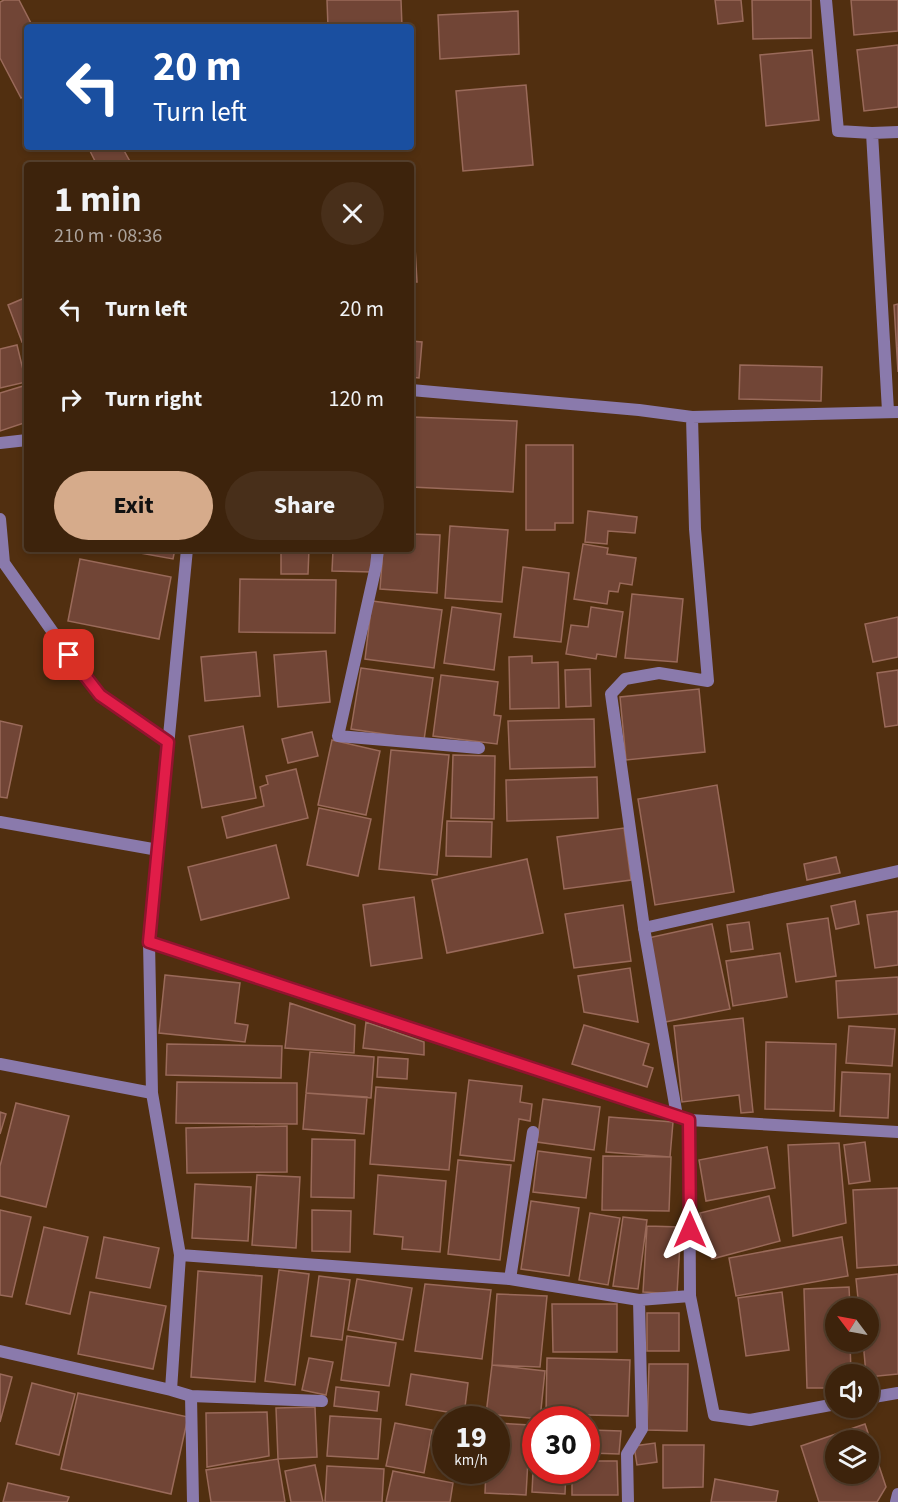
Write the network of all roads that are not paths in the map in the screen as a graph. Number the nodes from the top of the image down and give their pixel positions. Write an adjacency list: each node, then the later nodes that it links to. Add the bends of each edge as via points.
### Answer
1 (826, 0): 3 (street, via 838,130)
2 (898, 132): 3 (street)
3 (872, 133): 5 (street)
4 (414, 390): 6 (street)
5 (893, 412): 6 (street)
6 (692, 417): 17 (street, via 695,529 708,681 659,673 625,679 611,694)
7 (24, 440): 8 (street)
8 (0, 443)
9 (0, 519): 12 (street, via 4,563 69,655 100,695)
10 (187, 552): 12 (street)
11 (378, 552): 13 (street, via 338,736)
12 (168, 742): 15 (street)
13 (479, 748)
14 (0, 822): 15 (street)
15 (158, 850): 18 (street)
16 (898, 871): 17 (street)
17 (644, 928): 21 (street)
18 (149, 942): 20 (street); 21 (street)
19 (0, 1064): 20 (street)
20 (152, 1093): 25 (street)
21 (677, 1116): 22 (street)
22 (689, 1120): 24 (street); 27 (street)
23 (534, 1132): 26 (street)
24 (898, 1132)
25 (180, 1255): 26 (street); 30 (street)
26 (510, 1280): 28 (street)
27 (690, 1296): 28 (street); 35 (street, via 714,1415 750,1420)
28 (639, 1300): 38 (street, via 642,1429 627,1454)
29 (0, 1351): 30 (street)
30 (171, 1390): 32 (street)
31 (898, 1393): 33 (street)
32 (191, 1396): 34 (street); 37 (street)
33 (879, 1396)
34 (322, 1401)
35 (825, 1406)
36 (898, 1494): 39 (street)
37 (193, 1502)
38 (628, 1502)
39 (896, 1502)

